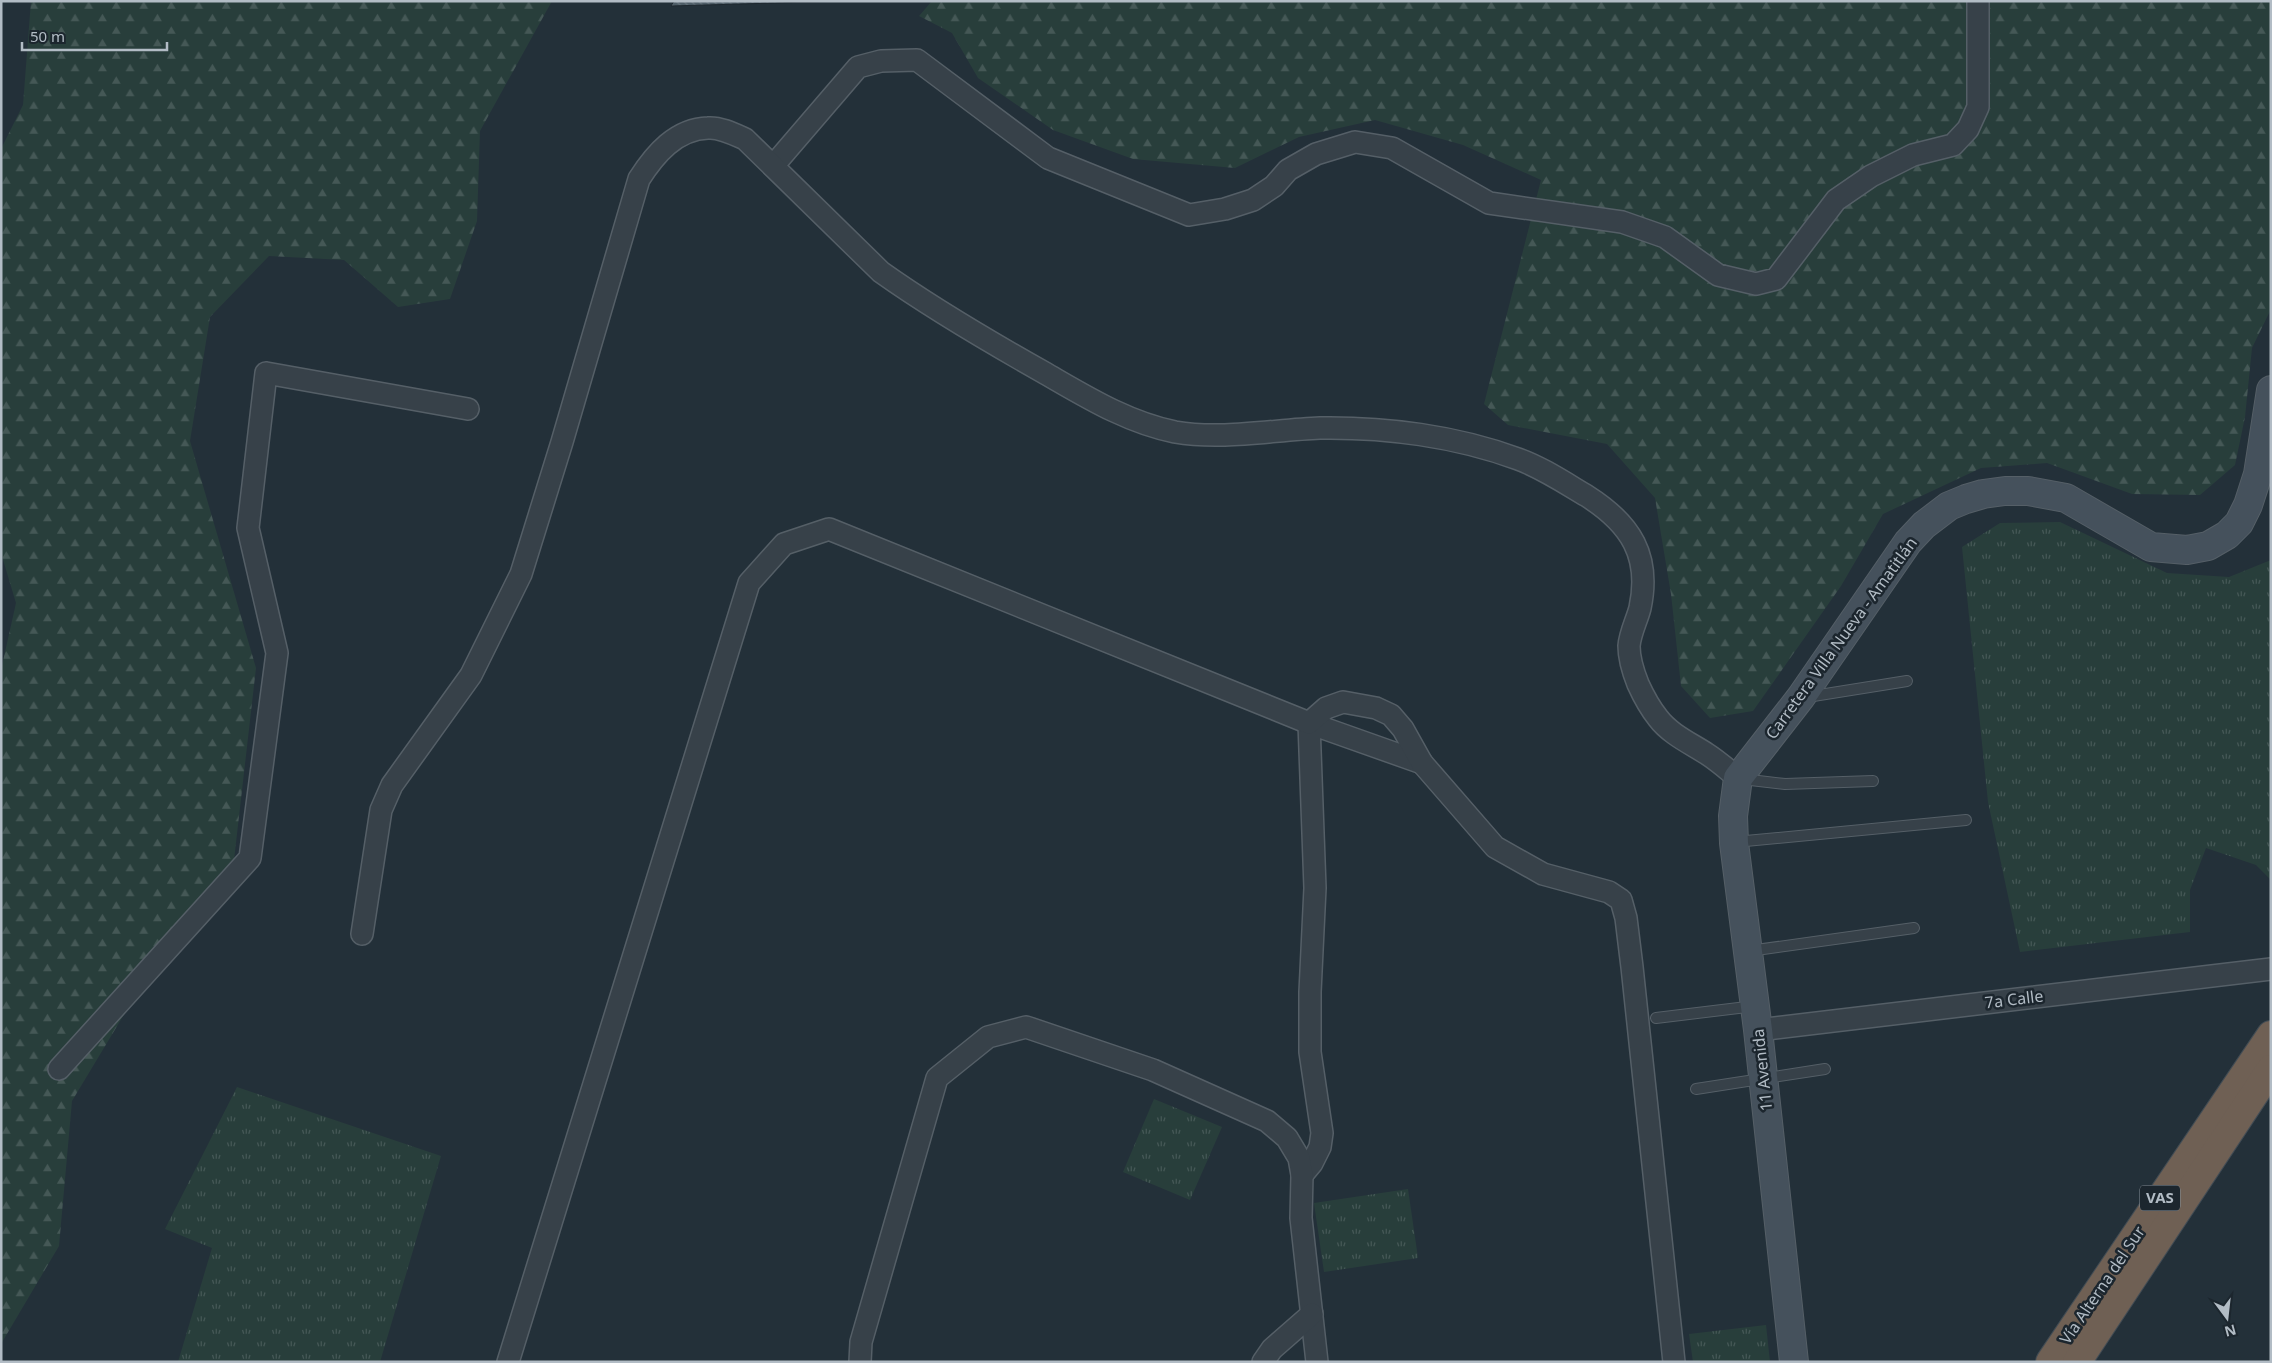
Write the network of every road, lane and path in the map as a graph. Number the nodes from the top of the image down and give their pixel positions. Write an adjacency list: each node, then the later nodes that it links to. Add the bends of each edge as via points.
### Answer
1 (1978, 1): 2 (street, via 1978,107 1968,129 1953,145 1913,155 1872,176 1836,200 1776,279 1756,284 1718,275 1665,237 1622,222 1489,203 1392,148 1355,142 1316,154 1288,170 1274,186 1253,200 1225,210 1189,215 1048,158 917,60 881,61 858,67)
2 (773, 166): 9 (street, via 888,278 1006,351 1111,411 1144,425 1200,435 1321,428 1428,436 1519,459 1590,498 1625,530 1641,556 1642,590 1629,645 1637,681 1645,698 1670,730); 14 (street, via 745,139 708,128 682,134 666,144 650,160 639,179 521,574 471,674 386,797)
3 (2271, 390): 6 (street, Carretera Villa Nueva - Amatitlán, via 2258,474 2239,523 2227,535 2208,546 2170,550 2151,547 2066,498 2005,491 1966,499 1937,515 1908,542)
4 (468, 409): 20 (street, via 266,373 248,528 278,653 250,858)
5 (1907, 681): 6 (lane)
6 (1801, 697): 9 (street, Carretera Villa Nueva - Amatitlán)
7 (1308, 723): 8 (street); 8 (street, via 1326,708 1343,702 1376,708 1391,716 1403,729); 25 (street, via 1315,888 1310,1052 1322,1133 1320,1147); 27 (street, via 829,530 784,544 749,583)
8 (1422, 763): 31 (street, via 1495,847 1543,874 1609,892 1621,900 1632,967)
9 (1738, 778): 10 (lane, via 1786,784); 12 (street, 11 Avenida, via 1733,816)
10 (1874, 781)
11 (1966, 820): 12 (lane)
12 (1734, 842): 15 (street, 11 Avenida)
13 (1914, 928): 15 (lane)
14 (362, 934)
15 (1748, 951): 18 (street, 11 Avenida)
16 (2268, 969): 18 (street, 7a Calle)
17 (1656, 1018): 18 (lane)
18 (1756, 1018): 23 (street, 11 Avenida)
19 (2271, 1035): 33 (highway, Vía Alterna del Sur / VAS)
20 (59, 1069)
21 (1825, 1069): 23 (lane)
22 (2271, 1070): 34 (highway, Vía Alterna del Sur / VAS)
23 (1763, 1079): 24 (lane); 32 (street, 11 Avenida)
24 (1696, 1089)
25 (1302, 1175): 26 (street, via 1301,1218); 28 (street, via 1299,1158 1287,1138 1267,1121 1153,1070 1026,1027 988,1037 937,1078 861,1342)
26 (1312, 1314): 29 (street, via 1272,1349); 30 (street)
27 (508, 1362)
28 (860, 1362)
29 (1263, 1362)
30 (1317, 1362)
31 (1674, 1362)
32 (1794, 1362)
33 (2050, 1362)
34 (2077, 1362)

